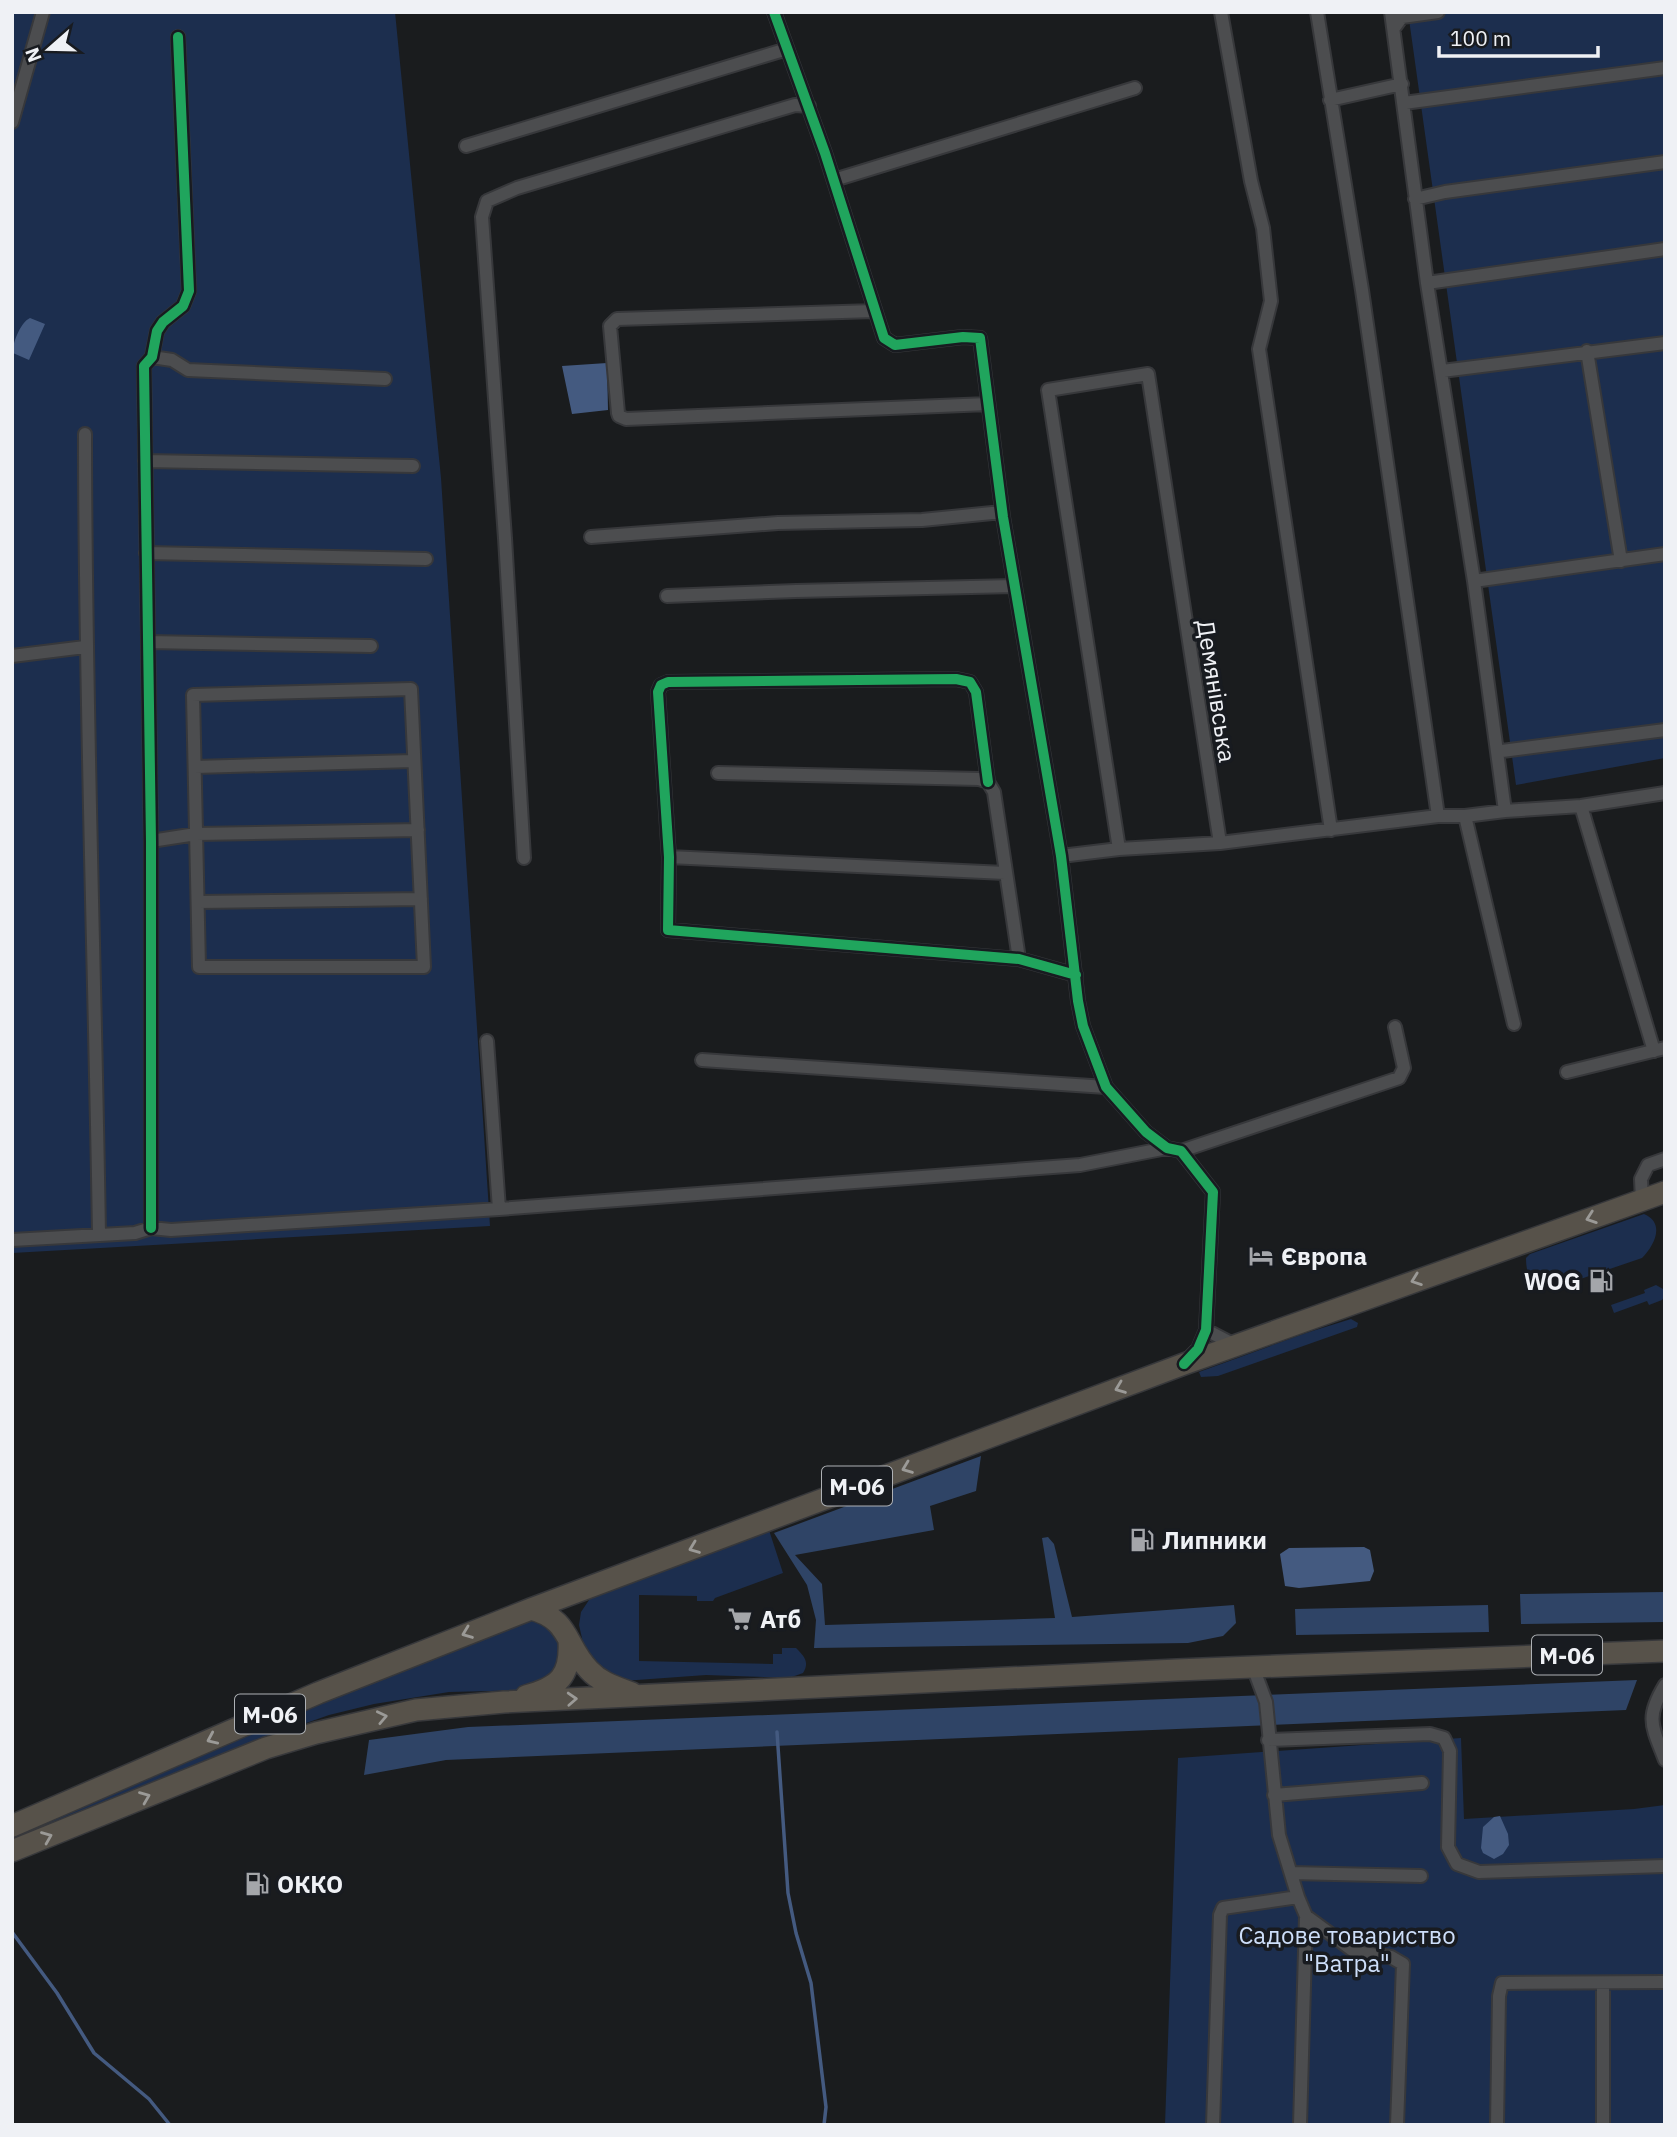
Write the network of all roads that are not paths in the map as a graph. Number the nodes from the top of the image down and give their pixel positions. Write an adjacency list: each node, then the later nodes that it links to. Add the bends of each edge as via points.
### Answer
1 (43, 12): 16 (street)
2 (774, 12): 9 (street)
3 (1221, 12): 57 (street, via 1263,229 1271,301 1259,349)
4 (1317, 12): 13 (street)
5 (1391, 12): 7 (street)
6 (1437, 12): 7 (street, via 1402,17)
7 (1394, 28): 11 (street)
8 (178, 37): 26 (street, via 189,290 183,306 157,331)
9 (787, 49): 15 (street); 17 (street)
10 (1665, 68): 14 (street)
11 (1402, 84): 13 (street); 14 (street)
12 (1135, 88): 19 (street)
13 (1331, 100): 55 (street)
14 (1405, 103): 20 (street)
15 (808, 106): 19 (street); 65 (street, via 794,105 646,148 517,188 484,205)
16 (12, 122)
17 (466, 146)
18 (1665, 162): 20 (street)
19 (834, 180): 23 (street)
20 (1415, 200): 22 (street)
21 (1665, 249): 22 (street)
22 (1427, 283): 27 (street)
23 (874, 311): 29 (street, via 884,338 895,345 980,338); 29 (street, via 617,319 610,326 619,416)
24 (1665, 343): 25 (street)
25 (1587, 351): 27 (street); 38 (street)
26 (152, 357): 28 (street, via 172,360 188,370); 31 (street, via 144,366)
27 (1442, 371): 39 (street)
28 (385, 379)
29 (988, 404): 33 (street)
30 (85, 434): 44 (street)
31 (145, 460): 32 (street); 35 (street)
32 (413, 466)
33 (1002, 512): 34 (street); 40 (street)
34 (591, 537)
35 (146, 553): 37 (street); 42 (street)
36 (1665, 554): 38 (street)
37 (426, 559)
38 (1620, 561): 39 (street)
39 (1474, 581): 47 (street)
40 (1014, 586): 41 (street); 63 (street)
41 (667, 596)
42 (148, 642): 43 (street); 60 (street)
43 (371, 646)
44 (85, 647): 45 (street); 85 (street)
45 (12, 656)
46 (1665, 730): 47 (street)
47 (1497, 750): 54 (street)
48 (413, 761): 49 (street); 49 (street, via 411,689 370,690 193,695); 58 (street)
49 (195, 767): 59 (street)
50 (718, 773): 51 (street)
51 (988, 782): 64 (street, via 976,692 970,682 668,682 658,692); 66 (street, via 994,792)
52 (1665, 793): 53 (street)
53 (1581, 806): 54 (street); 74 (street)
54 (1505, 811): 56 (street)
55 (1438, 816): 56 (street); 57 (street)
56 (1465, 816): 71 (street)
57 (1331, 830): 61 (street)
58 (418, 831): 59 (street); 67 (street)
59 (196, 834): 60 (street); 68 (street)
60 (150, 841): 84 (street)
61 (1220, 843): 62 (street); 62 (street, Демянівська, via 1148,374 1048,390)
62 (1119, 849): 63 (street)
63 (1061, 856): 70 (street)
64 (669, 857): 66 (street); 69 (street, via 668,930)
65 (524, 858)
66 (1005, 873): 69 (street)
67 (421, 899): 68 (street); 68 (street, via 424,967 199,967)
68 (198, 902)
69 (1019, 959): 70 (street)
70 (1076, 975): 77 (street, via 1083,1026)
71 (1514, 1024)
72 (1395, 1027): 79 (street, via 1404,1068 1399,1078)
73 (487, 1041): 83 (street)
74 (1659, 1050): 76 (street)
75 (702, 1060): 77 (street)
76 (1567, 1072)
77 (1106, 1087): 78 (street, via 1146,1132)
78 (1167, 1148): 79 (street); 83 (street, via 1080,1165)
79 (1181, 1151): 87 (street, via 1213,1192)
80 (1665, 1160): 82 (street, via 1648,1165 1641,1178)
81 (1665, 1192): 82 (highway, М-06)
82 (1642, 1200): 88 (highway, М-06, one-way to 88)
83 (499, 1209): 84 (street)
84 (151, 1228): 85 (street)
85 (99, 1235): 86 (street)
86 (12, 1240)
87 (1206, 1330): 88 (street); 89 (street, via 1198,1349)
88 (1235, 1345): 89 (highway, М-06)
89 (1184, 1364): 90 (highway, М-06, one-way to 90)
90 (531, 1609): 91 (highway, via 557,1620); 101 (highway, М-06, one-way to 101, via 340,1683)
91 (569, 1639): 95 (highway, via 595,1676); 96 (highway, via 568,1665 555,1684)
92 (1665, 1651): 93 (highway, М-06)
93 (1253, 1667): 95 (highway, М-06); 97 (street, via 1266,1702)
94 (1665, 1685): 98 (street, via 1653,1704 1652,1726)
95 (641, 1696): 96 (highway, М-06, one-way to 95)
96 (504, 1702): 102 (highway, М-06, one-way to 96, via 265,1748 416,1710)
97 (1268, 1740): 100 (street); 103 (street, via 1430,1734 1444,1738 1450,1751 1448,1847 1457,1864 1479,1872)
98 (1665, 1760)
99 (1422, 1783): 100 (street)
100 (1274, 1795): 104 (street, via 1279,1835)
101 (12, 1826)
102 (12, 1851)
103 (1665, 1866)
104 (1291, 1873): 105 (street); 106 (street)
105 (1421, 1876)
106 (1298, 1897): 107 (street); 110 (street, via 1223,1908 1220,1915)
107 (1306, 1916): 111 (street); 112 (street, via 1355,1952 1391,1957 1403,1964)
108 (1665, 1982): 109 (street)
109 (1603, 1983): 113 (street, via 1503,1983); 114 (street)
110 (1213, 2125)
111 (1300, 2125)
112 (1397, 2125)
113 (1497, 2125)
114 (1603, 2125)

